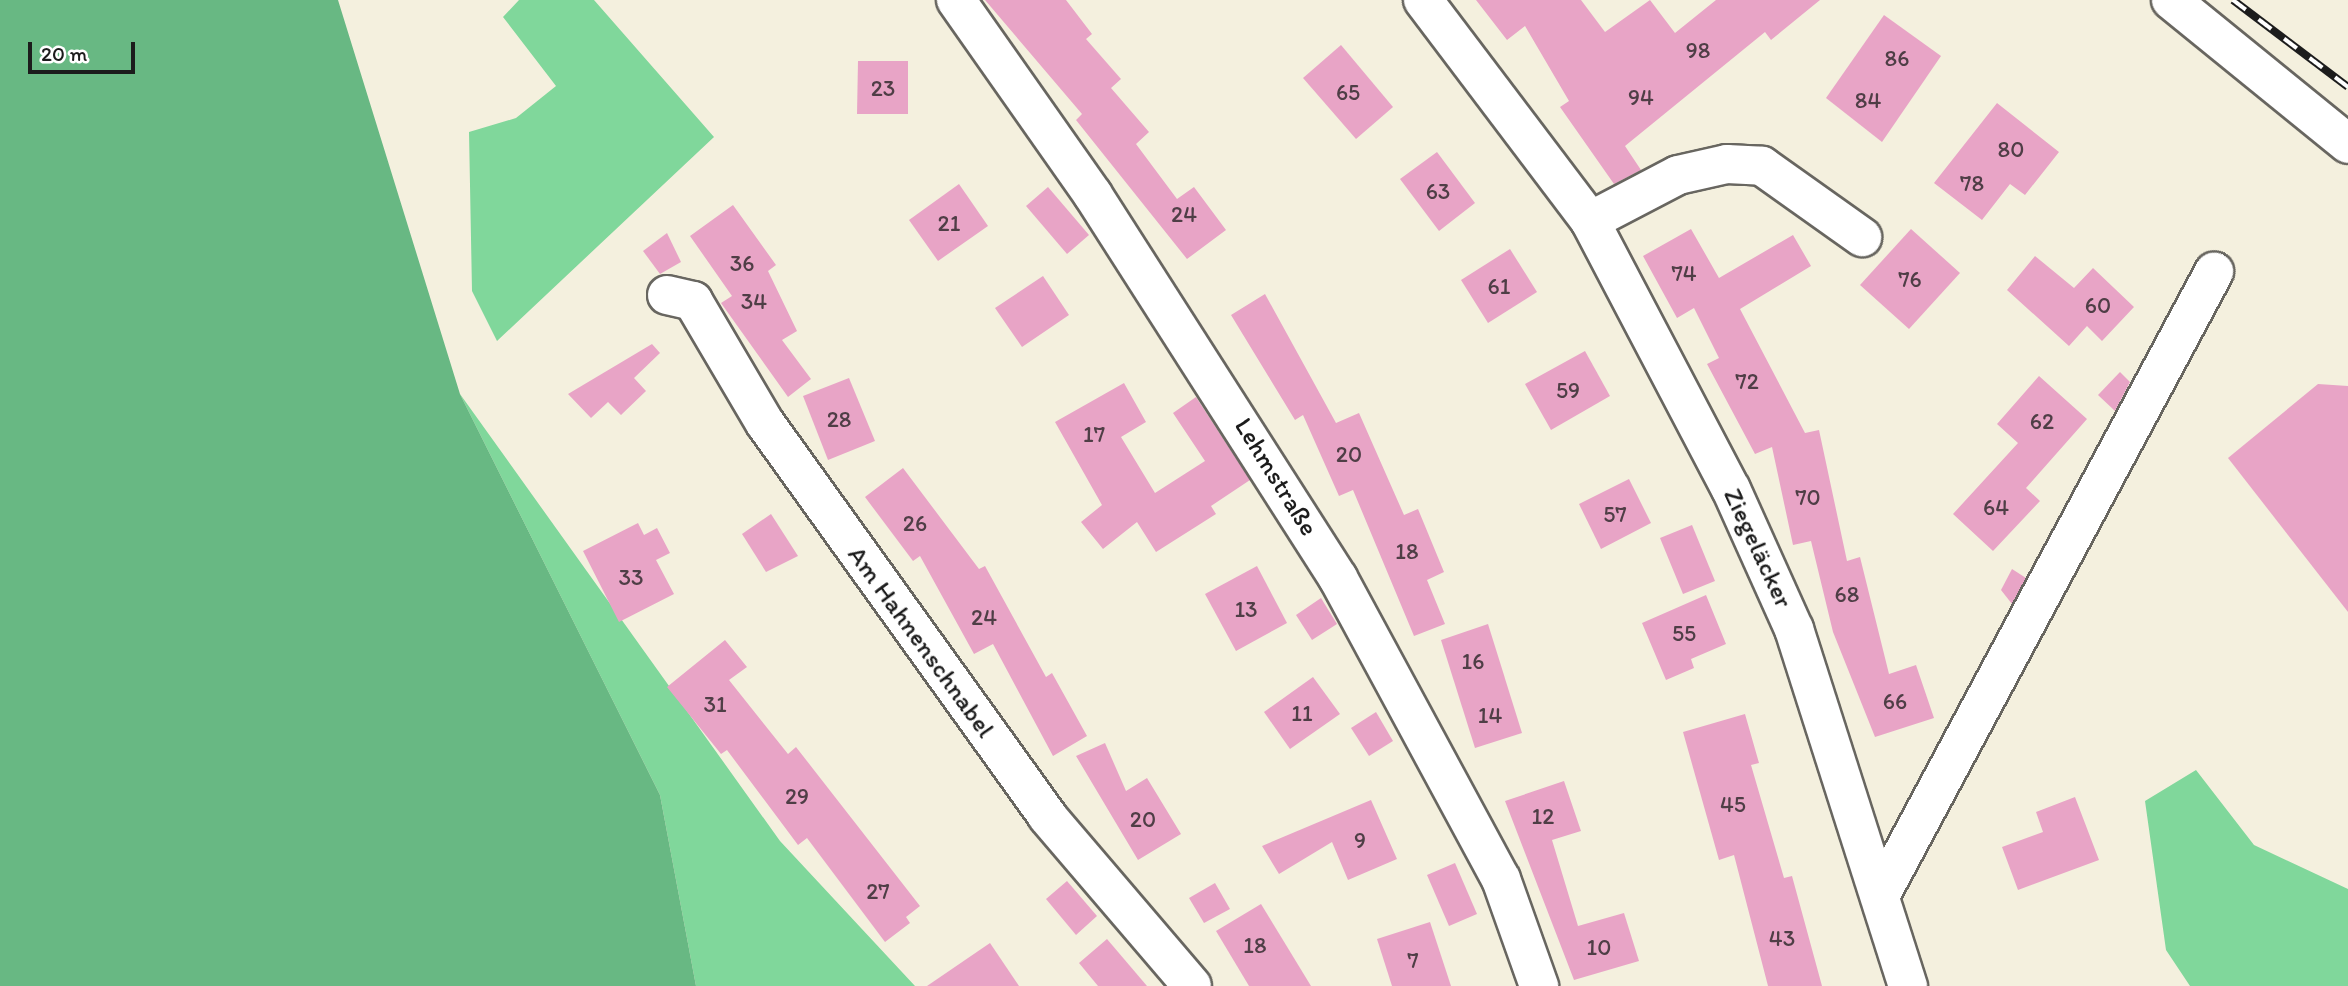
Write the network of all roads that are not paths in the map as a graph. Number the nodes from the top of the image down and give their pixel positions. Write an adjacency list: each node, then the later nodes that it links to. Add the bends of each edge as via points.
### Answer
1 (956, 0): 11 (street, Lehmstraße, via 1093,195 1338,578 1502,879)
2 (1423, 0): 5 (street, Ziegeläcker)
3 (2171, 0): 4 (street)
4 (2348, 144)
5 (1590, 221): 6 (street, via 1678,175 1727,164 1762,166); 9 (street, Ziegeläcker, via 1664,355 1794,629)
6 (1862, 237)
7 (2214, 272): 9 (street)
8 (667, 295): 10 (street, Am Hahnenschnabel, via 693,301 765,423 1046,816)
9 (1881, 894): 12 (street, Ziegeläcker)
10 (1192, 986)
11 (1539, 986)
12 (1908, 986)

